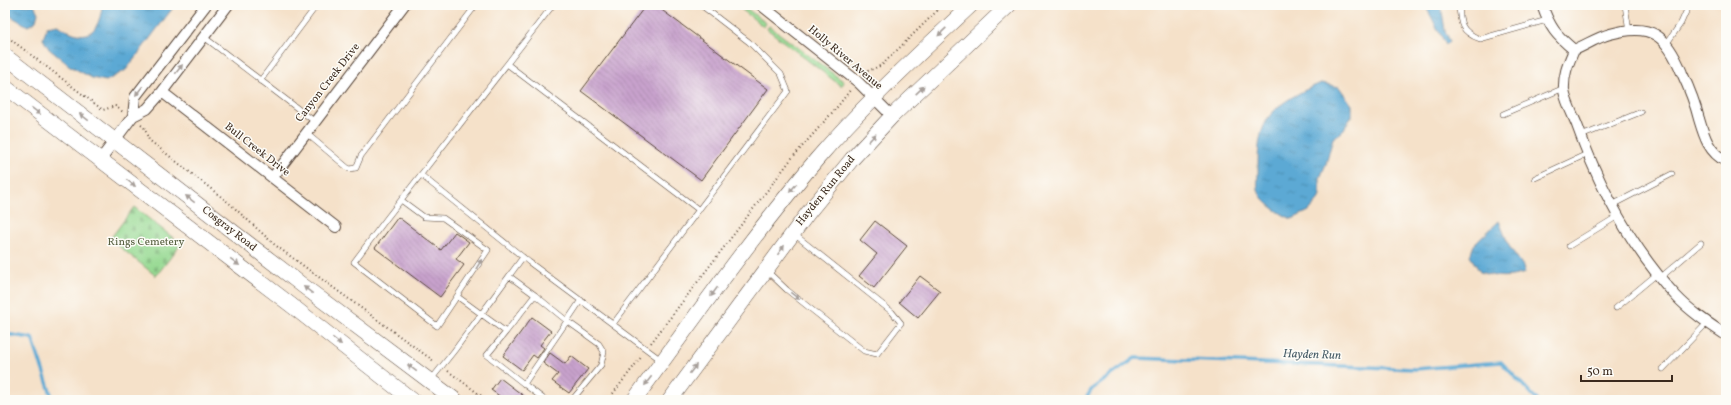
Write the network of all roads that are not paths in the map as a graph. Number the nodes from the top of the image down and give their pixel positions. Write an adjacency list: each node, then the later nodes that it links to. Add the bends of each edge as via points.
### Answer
1 (206, 5): 30 (street, one-way to 30, via 135,97)
2 (228, 5): 17 (street)
3 (318, 5): 22 (lane)
4 (404, 5): 31 (street, Canyon Creek Drive)
5 (476, 5): 32 (lane, via 361,156 356,168 349,169)
6 (552, 5): 21 (lane)
7 (701, 5): 44 (lane, via 750,42 780,74 788,91)
8 (761, 5): 26 (street, Holly River Avenue, via 858,82)
9 (970, 5): 26 (main road, one-way to 26)
10 (1009, 5): 29 (main road, Hayden Run Road, one-way to 10)
11 (1459, 5): 15 (lane, via 1464,31 1480,40)
12 (1542, 5): 15 (street)
13 (1625, 5): 16 (lane)
14 (1689, 5): 18 (lane, via 1682,23)
15 (1547, 20): 19 (street, via 1556,35)
16 (1629, 31): 18 (street, via 1643,30); 19 (street, via 1608,34)
17 (204, 37): 22 (lane); 25 (street, one-way to 17)
18 (1667, 43): 37 (street, via 1694,100 1711,150)
19 (1574, 50): 24 (street, via 1566,68)
20 (5, 56): 34 (main road, Cosgray Road, one-way to 20)
21 (507, 64): 39 (lane); 44 (lane)
22 (260, 81): 31 (lane)
23 (5, 87): 36 (main road, Cosgray Road, one-way to 36)
24 (1564, 88): 28 (lane); 33 (street)
25 (162, 92): 30 (street, via 147,109); 40 (street, Bull Creek Drive)
26 (874, 98): 29 (street, Holly River Avenue); 64 (main road, one-way to 64, via 818,158 768,218)
27 (1641, 112): 33 (lane)
28 (1503, 114)
29 (892, 116): 47 (main road, Hayden Run Road, one-way to 29, via 852,159)
30 (132, 117): 34 (street)
31 (314, 121): 32 (street, Canyon Creek Drive)
32 (306, 132): 40 (street, Canyon Creek Drive)
33 (1581, 136): 35 (street)
34 (114, 141): 36 (street); 66 (main road, Cosgray Road, one-way to 34)
35 (1587, 154): 41 (lane); 43 (street)
36 (100, 160): 68 (main road, Cosgray Road, one-way to 68)
37 (1726, 161)
38 (1672, 174): 43 (lane)
39 (421, 175): 42 (lane); 50 (lane)
40 (273, 177): 46 (street, Bull Creek Drive)
41 (1536, 178)
42 (401, 200): 55 (lane, one-way to 42, via 488,250 443,218 424,217); 55 (lane, via 354,262 437,326)
43 (1612, 205): 45 (street)
44 (699, 210): 61 (lane)
45 (1618, 216): 49 (lane); 53 (street)
46 (336, 227)
47 (793, 234): 51 (main road, Hayden Run Road, one-way to 47); 51 (lane, one-way to 47, via 864,352 877,354 901,324 892,312)
48 (1701, 243): 53 (lane)
49 (1569, 246)
50 (523, 257): 52 (lane); 56 (lane)
51 (766, 270): 73 (main road, Hayden Run Road, one-way to 51)
52 (509, 276): 54 (lane); 58 (lane)
53 (1659, 276): 57 (lane); 60 (street, via 1677,297)
54 (535, 295): 59 (lane); 62 (lane)
55 (458, 297): 58 (lane)
56 (581, 300): 59 (lane); 61 (lane)
57 (1616, 308)
58 (482, 314): 62 (lane); 66 (lane)
59 (567, 321): 67 (lane); 71 (lane, via 599,344 604,352 601,365)
60 (1707, 323): 63 (street); 65 (lane)
61 (612, 324): 64 (lane)
62 (506, 332): 67 (lane, via 487,355)
63 (1726, 334)
64 (663, 361): 72 (main road, one-way to 72)
65 (1663, 369)
66 (430, 381): 69 (main road, Cosgray Road)
67 (524, 384): 70 (lane)
68 (412, 400)
69 (455, 400)
70 (545, 400)
71 (572, 400)
72 (634, 400)
73 (670, 400)

